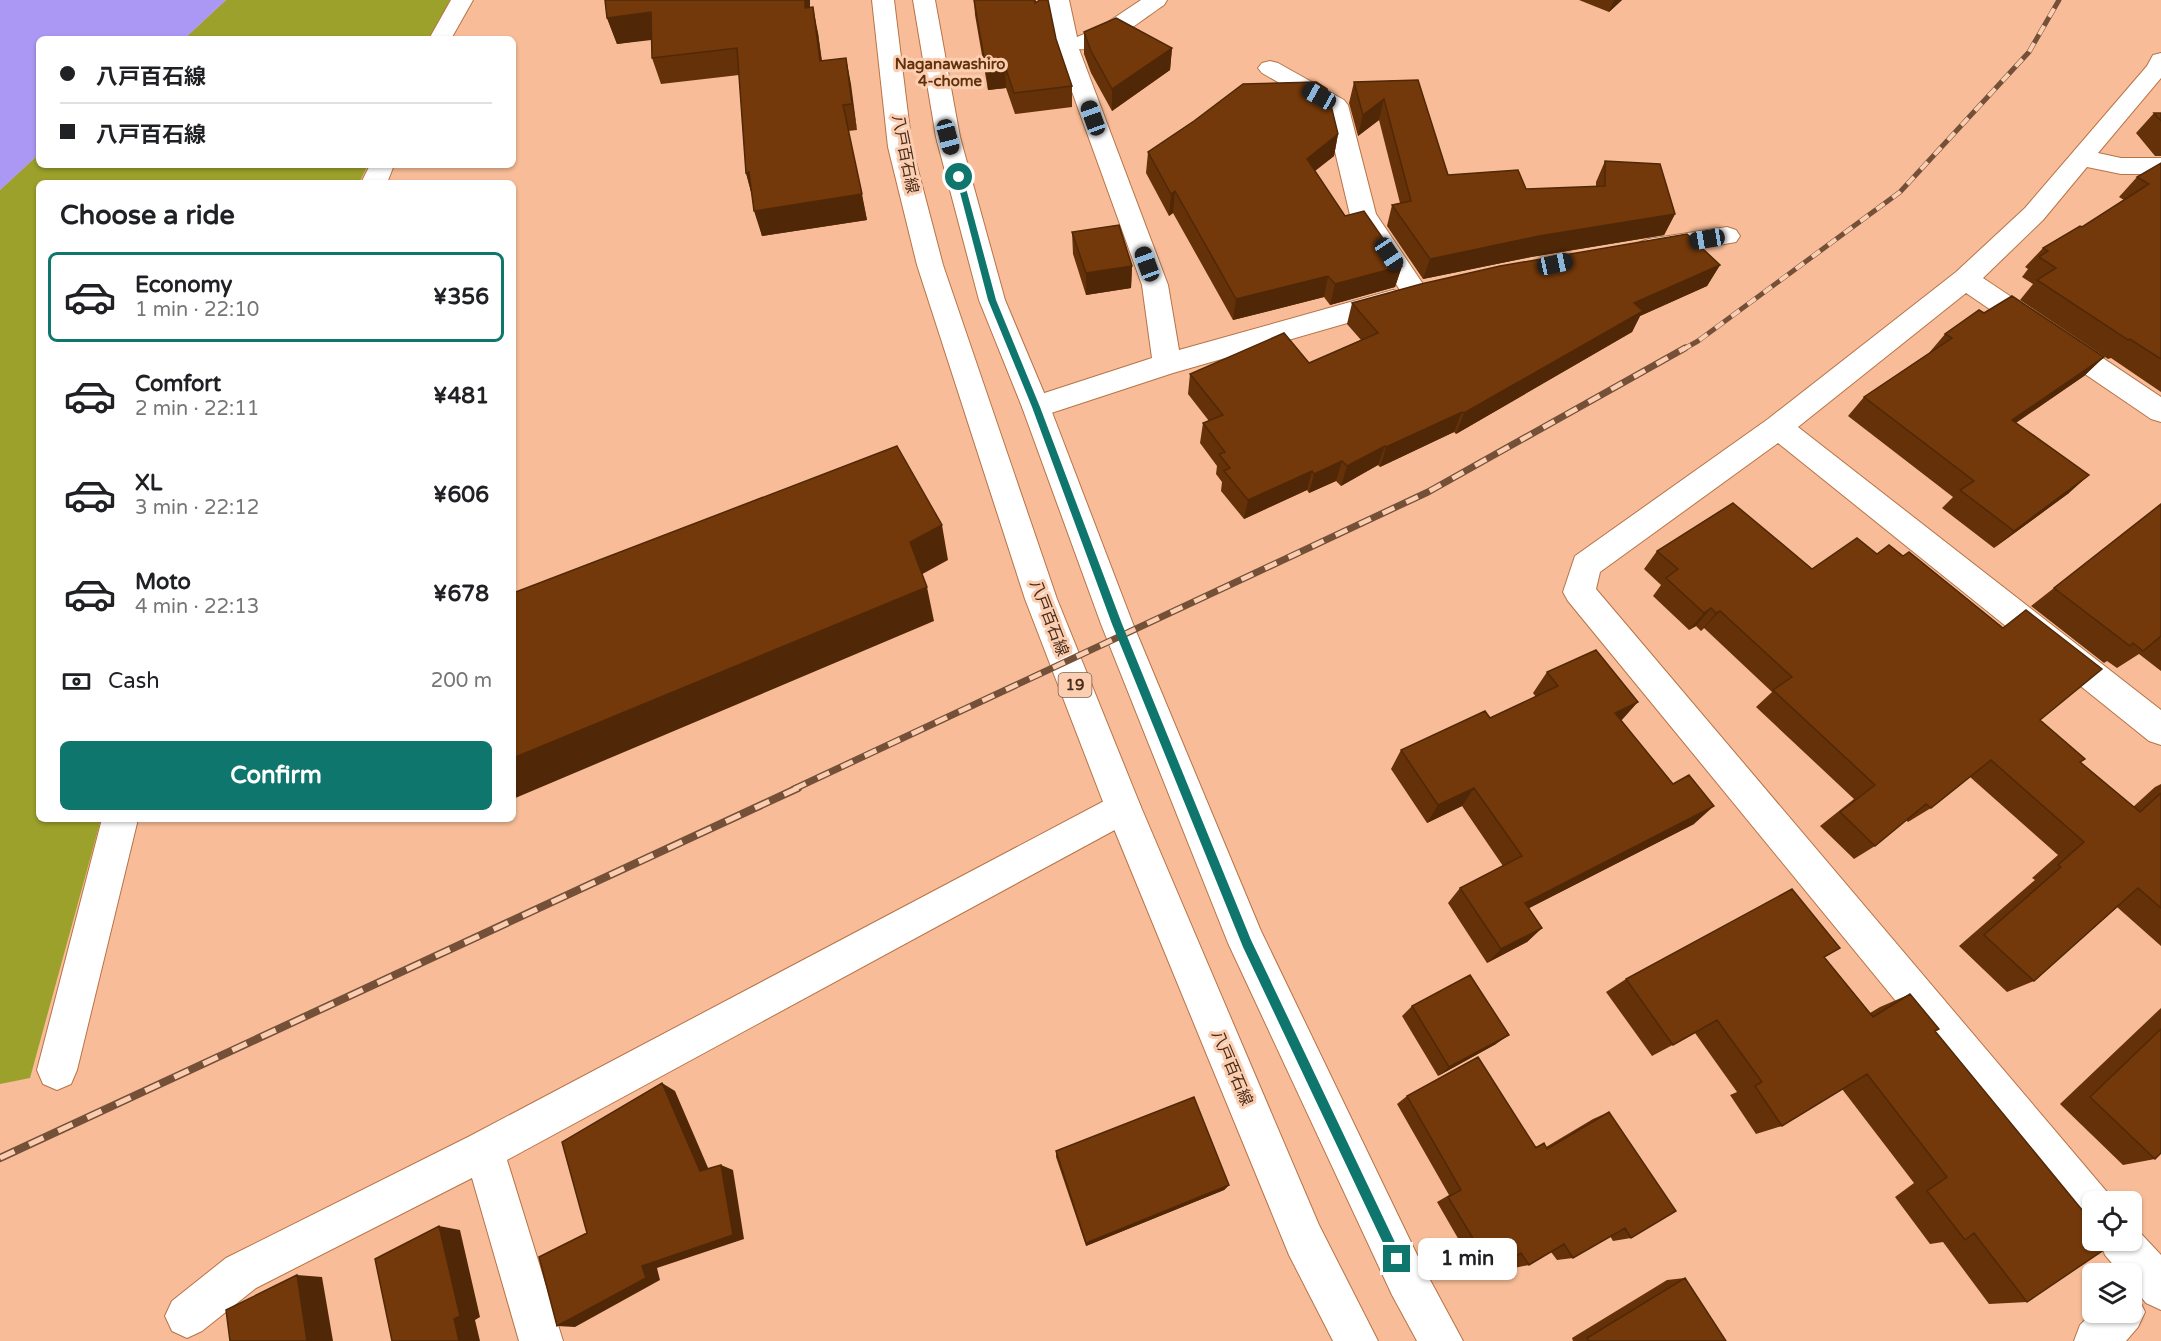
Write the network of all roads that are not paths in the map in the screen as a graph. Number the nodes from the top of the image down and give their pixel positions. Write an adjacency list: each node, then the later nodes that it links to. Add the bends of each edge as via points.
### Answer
1 (462, 0): 6 (street)
2 (883, 0): 20 (street, 八戸百石線 / 19, via 900,147 930,265 1041,599)
3 (924, 0): 16 (street, via 948,137 992,300)
4 (1058, 0): 7 (street)
5 (1156, 0): 7 (street, via 1107,33)
6 (442, 36)
7 (1068, 50): 15 (street, via 1155,285)
8 (2161, 60): 10 (street)
9 (1270, 68): 15 (street, via 1336,105 1363,215 1427,291)
10 (2082, 158): 11 (street, via 2121,166); 14 (street, via 2034,214)
11 (2161, 166)
12 (1728, 236): 13 (street)
13 (1624, 251)
14 (1965, 279): 17 (street); 18 (street)
15 (1167, 364): 16 (street)
16 (1036, 407): 31 (street, via 1117,624 1247,943 1407,1281)
17 (2161, 411)
18 (1778, 427): 19 (street); 24 (street, via 1586,565 1579,592)
19 (2161, 730)
20 (1123, 807): 23 (street); 30 (street, 八戸百石線 / 19, via 1304,1240)
21 (119, 822): 22 (street)
22 (57, 1070)
23 (484, 1150): 27 (street, via 241,1274); 29 (street)
24 (2082, 1195)
25 (2126, 1251): 26 (street)
26 (2149, 1291)
27 (187, 1316)
28 (2113, 1323): 32 (street)
29 (541, 1341)
30 (1356, 1341)
31 (1441, 1341)
32 (2096, 1341)

